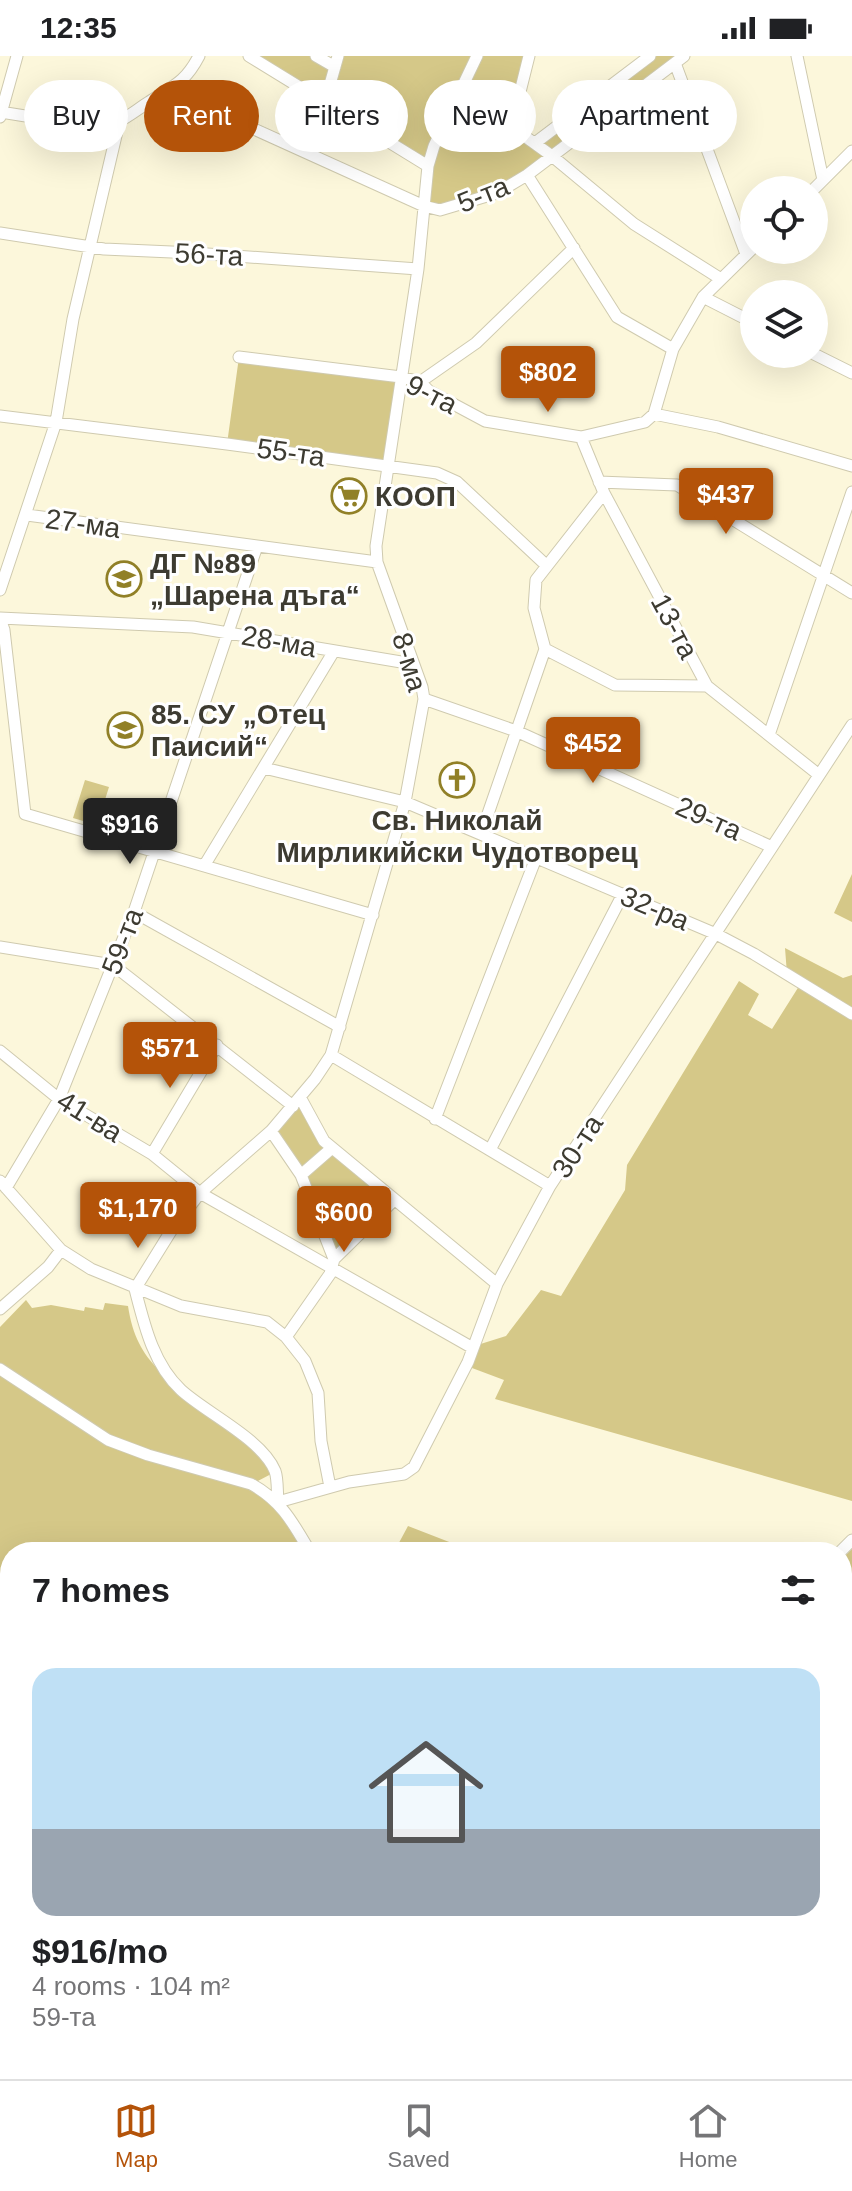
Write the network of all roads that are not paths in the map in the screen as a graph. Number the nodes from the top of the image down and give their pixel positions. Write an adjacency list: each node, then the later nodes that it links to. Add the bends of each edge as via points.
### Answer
1 (17, 56): 14 (street)
2 (199, 56): 11 (street)
3 (249, 56): 12 (street)
4 (316, 56): 10 (street)
5 (477, 56): 23 (street, 8-ма)
6 (529, 56): 13 (street, 5-та)
7 (650, 56): 17 (street)
8 (797, 56): 25 (street)
9 (680, 59): 22 (street, 5-та); 28 (street)
10 (336, 62)
11 (182, 80)
12 (289, 80)
13 (523, 80)
14 (1, 114): 15 (street)
15 (24, 117)
16 (259, 131): 27 (street, 5-та)
17 (536, 142)
18 (536, 144): 22 (street)
19 (852, 151): 26 (street)
20 (112, 152): 30 (street)
21 (405, 152): 23 (street)
22 (552, 156): 24 (street, 5-та); 34 (street, via 634,224)
23 (428, 166): 27 (street, 8-ма)
24 (527, 175): 27 (street, 5-та, via 467,203 440,210); 31 (street)
25 (822, 176)
26 (827, 176)
27 (424, 206): 33 (street, 8-ма)
28 (740, 224)
29 (0, 233): 30 (street, 56-та)
30 (91, 246): 33 (street, 56-та); 45 (street)
31 (574, 248): 37 (street, via 617,317); 42 (street, via 476,343)
32 (740, 261): 34 (street)
33 (418, 269): 41 (street, 8-ма)
34 (721, 279): 35 (street)
35 (703, 297): 36 (street); 37 (street)
36 (740, 316)
37 (673, 349): 43 (street)
38 (239, 357): 41 (street, 9-та)
39 (828, 361): 40 (street)
40 (852, 373)
41 (401, 377): 42 (street, 9-та); 47 (street, 8-ма)
42 (420, 382): 46 (street, 9-та, via 485,421)
43 (654, 414): 46 (street, 9-та, via 645,422); 48 (street)
44 (0, 416): 45 (street, 55-та)
45 (56, 422): 47 (street, 55-та); 51 (street)
46 (581, 437): 49 (street, 13-та)
47 (388, 465): 53 (street, 8-ма); 54 (street, 55-та, via 457,482)
48 (852, 466)
49 (601, 487): 54 (street); 55 (street, via 677,485); 63 (street, 13-та)
50 (852, 492): 55 (street)
51 (27, 515): 52 (street, 27-ма); 56 (street)
52 (257, 546): 53 (street, 27-ма); 59 (street, 59-та)
53 (377, 562): 62 (street, 8-ма)
54 (543, 562): 60 (street, via 534,608)
55 (823, 576): 57 (street); 67 (street)
56 (0, 590)
57 (852, 593)
58 (0, 618): 59 (street, 28-ма); 73 (street, via 25,814)
59 (227, 632): 61 (street, 28-ма); 73 (street, 59-та)
60 (545, 649): 63 (street, via 615,685); 66 (street)
61 (334, 651): 62 (street, 28-ма); 68 (street)
62 (413, 664): 64 (street, 8-ма)
63 (707, 686): 67 (street, 13-та)
64 (424, 699): 66 (street, 29-та); 70 (street, 8-ма)
65 (852, 725): 69 (street, 30-та)
66 (516, 731): 71 (street); 72 (street, 29-та)
67 (769, 735): 69 (street, 13-та)
68 (264, 768): 70 (street, 32-ра); 75 (street)
69 (819, 775): 72 (street, 30-та)
70 (405, 802): 71 (street, 32-ра); 78 (street, 8-ма)
71 (481, 834): 74 (street, 32-ра)
72 (772, 847): 79 (street, 30-та)
73 (152, 851): 75 (street); 77 (street, 59-та)
74 (536, 858): 76 (street, 32-ра); 89 (street)
75 (204, 866): 78 (street)
76 (623, 894): 79 (street, 32-ра); 92 (street)
77 (134, 912): 81 (street, 59-та); 83 (street)
78 (373, 915): 83 (street, 8-ма)
79 (716, 934): 82 (street, 32-ра); 96 (street, 30-та)
80 (0, 947): 81 (street)
81 (113, 965): 84 (street); 87 (street, 59-та)
82 (852, 1014)
83 (340, 1027): 86 (street, 8-ма)
84 (217, 1045): 88 (street); 93 (street)
85 (0, 1051): 87 (street, 41-ва)
86 (331, 1055): 88 (street, 8-ма); 89 (street)
87 (59, 1099): 93 (street, 41-ва); 95 (street, 59-та)
88 (297, 1102): 90 (street, 8-ма); 91 (street)
89 (435, 1119): 92 (street)
90 (271, 1131): 94 (street); 97 (street, 8-ма)
91 (332, 1148): 94 (street); 98 (street)
92 (490, 1150): 96 (street)
93 (152, 1154): 97 (street, 41-ва)
94 (301, 1175): 100 (street)
95 (3, 1185): 99 (street)
96 (550, 1186): 101 (street, 30-та)
97 (200, 1193): 100 (street, 41-ва); 102 (street, 8-ма)
98 (394, 1200): 100 (street); 101 (street)
99 (61, 1250): 102 (street); 103 (street)
100 (333, 1263): 104 (street); 105 (street, 41-ва)
101 (497, 1284): 105 (street, 30-та)
102 (135, 1289): 104 (street, via 181,1306 267,1322); 108 (street, via 159,1360 180,1389 264,1456 275,1472)
103 (0, 1309)
104 (286, 1337): 107 (street, via 305,1361 318,1393)
105 (471, 1347): 107 (street, 30-та, via 414,1467 404,1474)
106 (0, 1369): 108 (street, via 108,1440 251,1484)
107 (330, 1487): 108 (street, 30-та)
108 (278, 1502): 109 (street)
109 (304, 1542)

